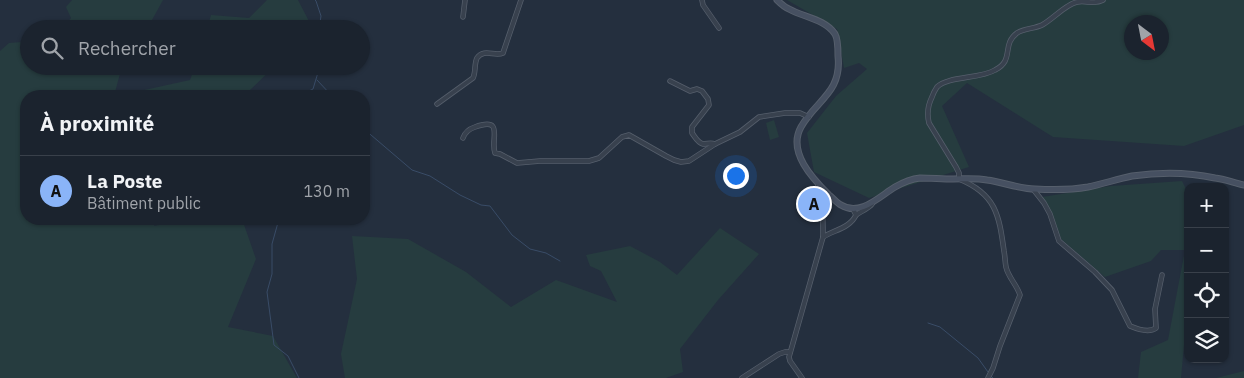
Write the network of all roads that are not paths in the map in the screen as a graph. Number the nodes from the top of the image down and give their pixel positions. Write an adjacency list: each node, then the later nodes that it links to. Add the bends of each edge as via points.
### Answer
1 (465, 0): 6 (street)
2 (521, 0): 9 (street, via 504,53 481,55 473,78)
3 (702, 0): 7 (street)
4 (777, 0): 10 (street, via 788,9 830,28 836,37 839,63 836,80)
5 (1103, 0): 13 (street, via 1073,3 1044,24 1018,32 1008,42 1006,60 997,70 938,87 929,102 929,123 959,173)
6 (463, 17)
7 (719, 28)
8 (670, 81): 12 (street, via 690,92 702,90 709,106 692,127 692,134 703,144)
9 (437, 104)
10 (809, 117): 12 (street, via 800,113 759,116 740,132); 14 (street, via 800,128 798,145 804,164)
11 (463, 138): 12 (street, via 473,128 490,125 496,135 495,153 517,163 589,161 599,158 629,134 681,162 689,161)
12 (715, 144)
13 (959, 179): 16 (street, via 988,180); 17 (street, via 918,178); 25 (street, via 979,188 991,202 999,222 1006,268 1020,295)
14 (818, 182): 18 (street, via 841,205); 20 (street)
15 (1244, 185): 16 (street, via 1187,174 1160,174 1132,176 1088,187)
16 (1033, 189): 21 (street, via 1050,214 1059,241 1112,290 1130,326 1142,330 1156,328)
17 (872, 202): 18 (street); 19 (street)
18 (853, 208): 19 (street)
19 (856, 216): 20 (street, via 846,226)
20 (823, 237): 22 (street)
21 (1162, 275)
22 (790, 352): 23 (street, via 779,354); 24 (street, via 790,361)
23 (742, 378)
24 (802, 378)
25 (988, 378)

